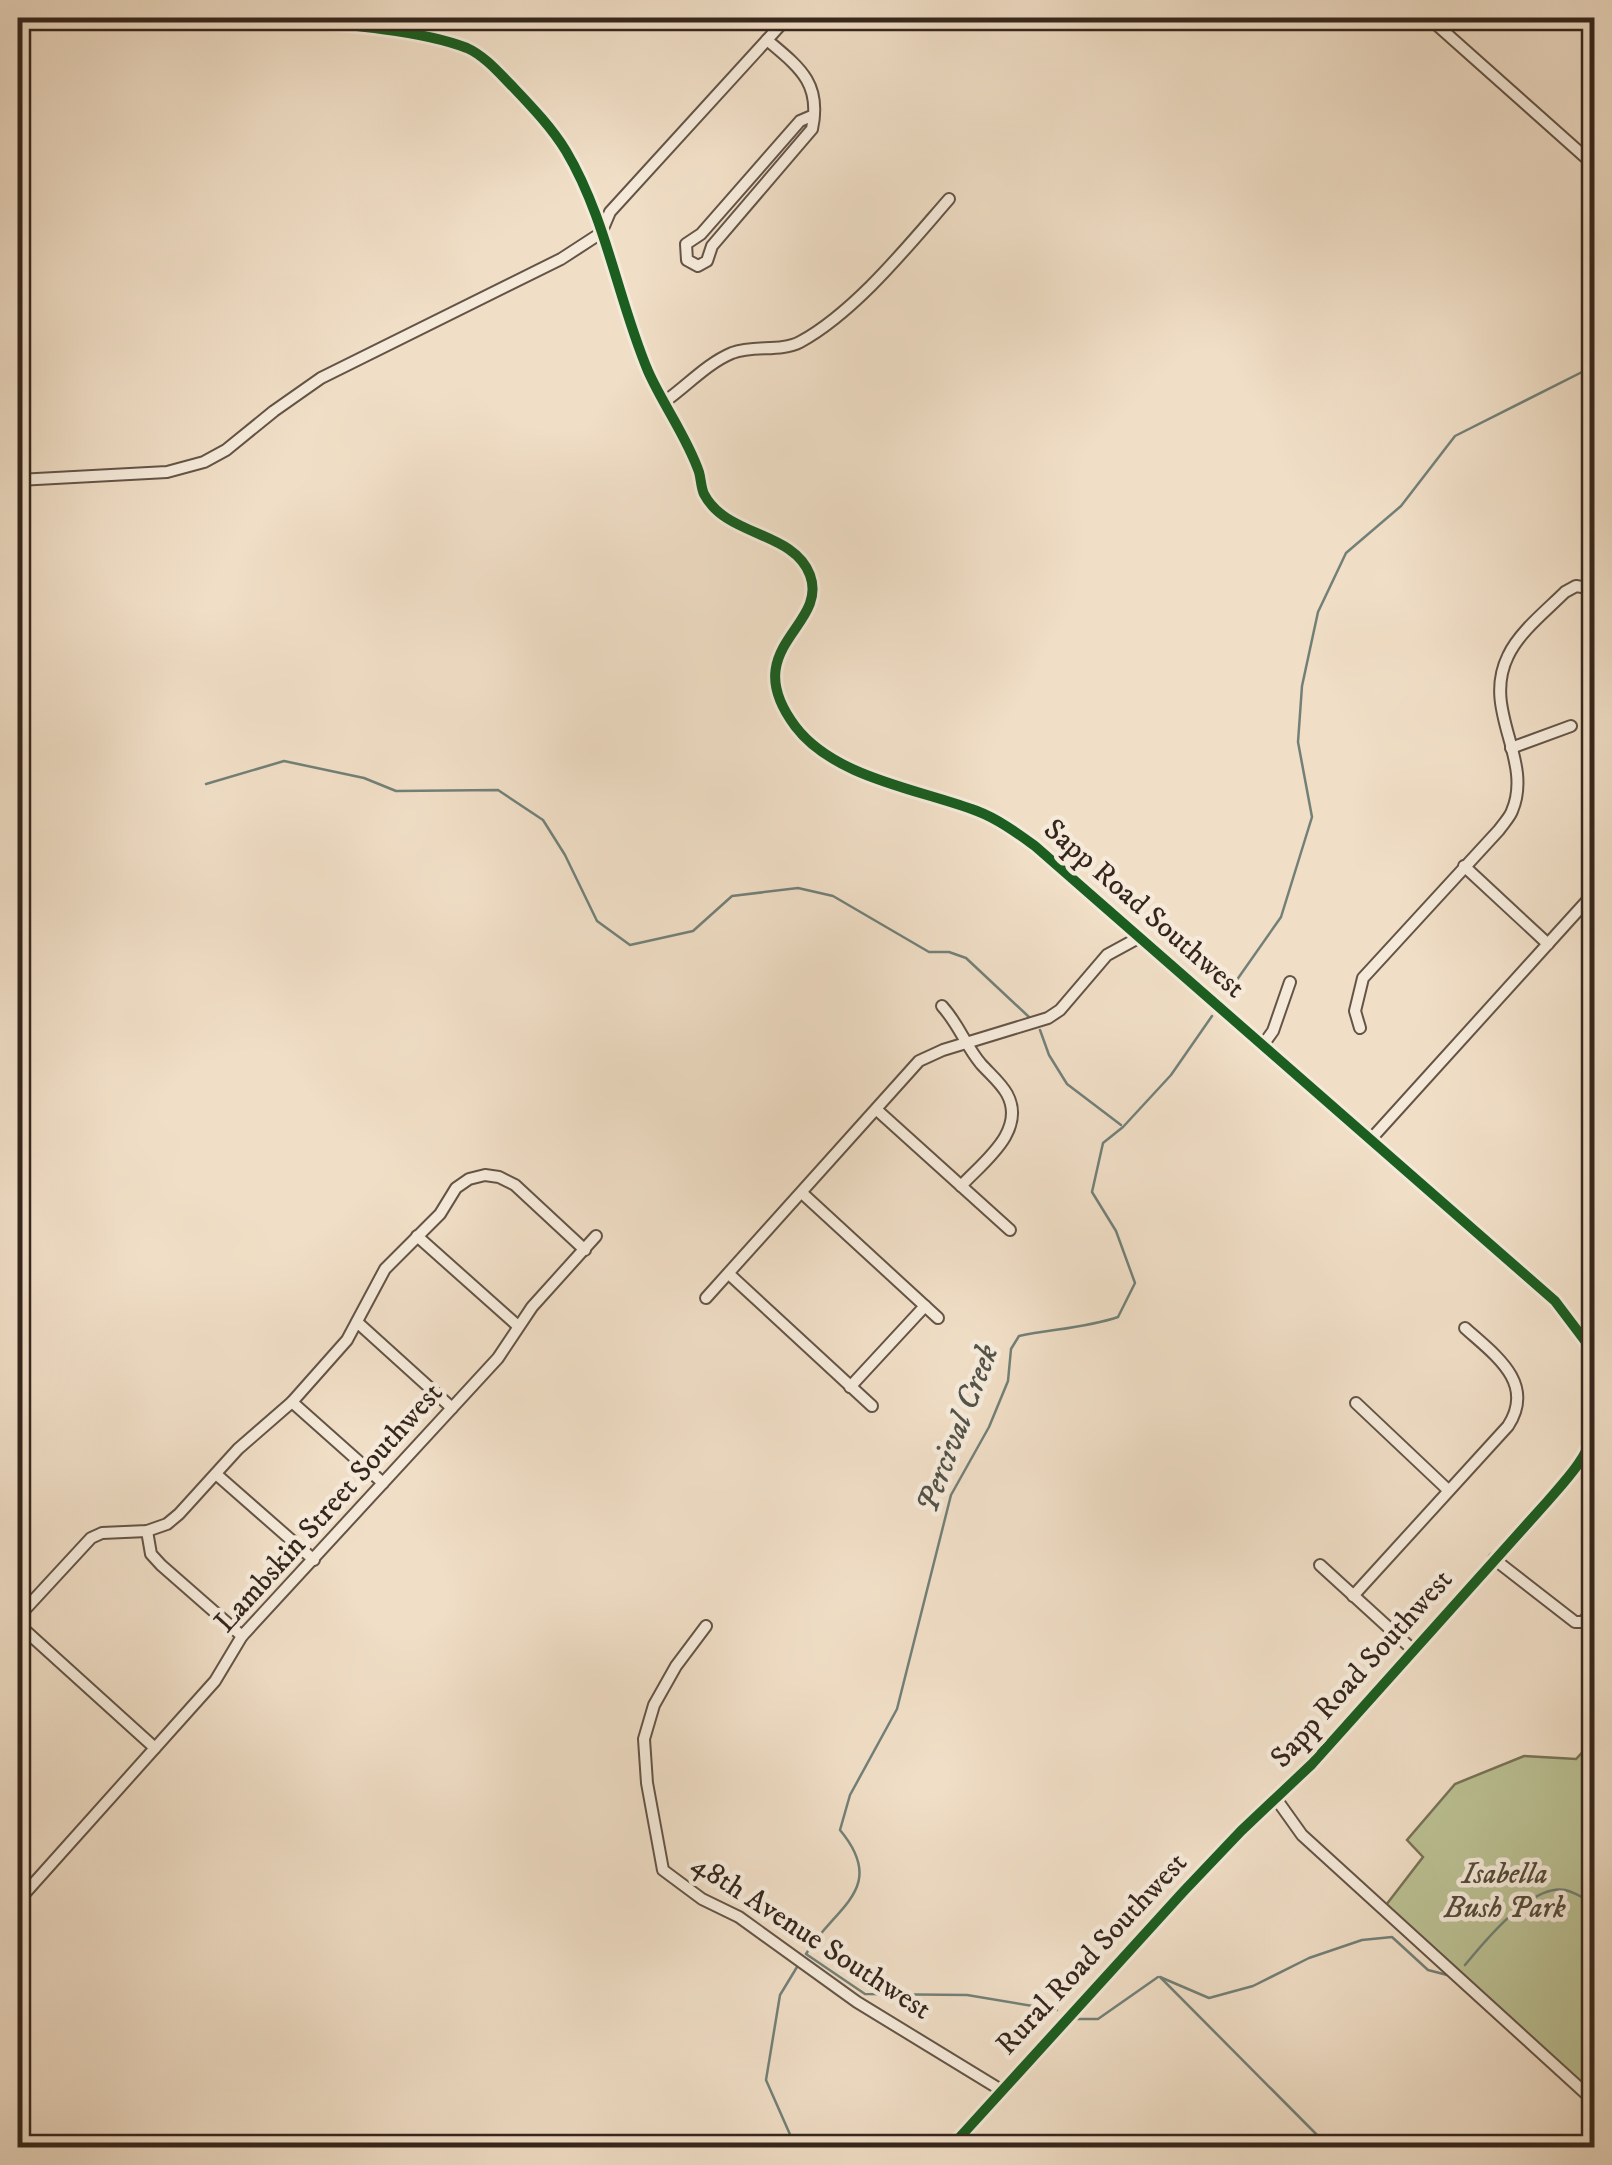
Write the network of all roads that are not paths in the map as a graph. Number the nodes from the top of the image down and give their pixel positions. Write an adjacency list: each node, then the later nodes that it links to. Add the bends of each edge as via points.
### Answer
1 (258, 18): 8 (street, Sapp Road Southwest, via 439,39 471,50 539,115 566,152)
2 (787, 18): 4 (street)
3 (1429, 18): 6 (street)
4 (768, 40): 5 (street, via 809,79); 8 (street, via 610,212)
5 (814, 115): 5 (street, via 800,121 686,244 686,260 698,266 707,261 712,246 808,138)
6 (1594, 164)
7 (950, 199): 9 (street, via 829,322 796,344 733,353)
8 (601, 233): 9 (street, Sapp Road Southwest); 10 (street, via 476,304 321,378 204,462 160,473)
9 (664, 402): 16 (street, Sapp Road Southwest, via 715,508 791,552 810,575 813,595 778,655 773,682 810,745 1009,828)
10 (18, 480)
11 (1594, 589): 13 (street, via 1565,592 1509,652 1499,692)
12 (1571, 726): 13 (street)
13 (1512, 748): 14 (street, via 1513,810)
14 (1464, 866): 17 (street); 20 (street, via 1363,978 1355,1012)
15 (1594, 893): 17 (street)
16 (1140, 936): 21 (street, via 1107,954 1055,1014); 22 (street, Sapp Road Southwest)
17 (1548, 944): 24 (street)
18 (1290, 982): 22 (street)
19 (942, 1006): 21 (street)
20 (1360, 1028)
21 (967, 1044): 23 (street, via 919,1061); 25 (street, via 1013,1108 1003,1142)
22 (1263, 1045): 24 (street, Sapp Road Southwest)
23 (877, 1110): 25 (street); 26 (street)
24 (1372, 1138): 38 (street, Sapp Road Southwest, via 1555,1301 1586,1342)
25 (960, 1186): 27 (street)
26 (802, 1194): 31 (street); 33 (street)
27 (1010, 1230)
28 (417, 1236): 30 (street, via 456,1188 485,1175 516,1185); 35 (street, via 385,1268); 36 (street)
29 (596, 1236): 30 (street, Lambskin Street Southwest)
30 (584, 1250): 36 (street, Lambskin Street Southwest)
31 (729, 1274): 32 (street); 39 (street)
32 (706, 1298)
33 (924, 1306): 34 (street); 39 (street)
34 (938, 1318)
35 (357, 1322): 40 (street); 43 (street)
36 (518, 1326): 43 (street, Lambskin Street Southwest)
37 (1466, 1328): 47 (street, via 1508,1368 1518,1399 1508,1426)
38 (1594, 1367)
39 (850, 1387): 42 (street)
40 (292, 1402): 45 (street); 46 (street)
41 (1356, 1403): 47 (street)
42 (872, 1406)
43 (452, 1408): 46 (street, Lambskin Street Southwest)
44 (1594, 1431): 49 (street, Sapp Road Southwest, via 1576,1467)
45 (216, 1474): 48 (street, via 167,1524); 50 (street)
46 (383, 1483): 50 (street, Lambskin Street Southwest)
47 (1447, 1490): 52 (street)
48 (147, 1531): 54 (street, via 91,1538); 56 (street, via 151,1554)
49 (1494, 1559): 53 (street, via 1575,1622); 57 (street, Sapp Road Southwest)
50 (314, 1560): 56 (street, Lambskin Street Southwest)
51 (1320, 1565): 52 (street)
52 (1353, 1596): 57 (street)
53 (1594, 1608)
54 (18, 1621): 58 (street)
55 (706, 1626): 61 (street, 48th Avenue Southwest, via 668,1679 644,1739 663,1870)
56 (242, 1636): 58 (street, Lambskin Street Southwest, via 215,1681)
57 (1412, 1649): 59 (street, Sapp Road Southwest)
58 (155, 1748): 60 (street, Lambskin Street Southwest)
59 (1277, 1800): 61 (street, Rural Road Southwest); 62 (street, via 1302,1835)
60 (18, 1901)
61 (1001, 2090): 63 (street, Rural Road Southwest)
62 (1594, 2101)
63 (950, 2148)

